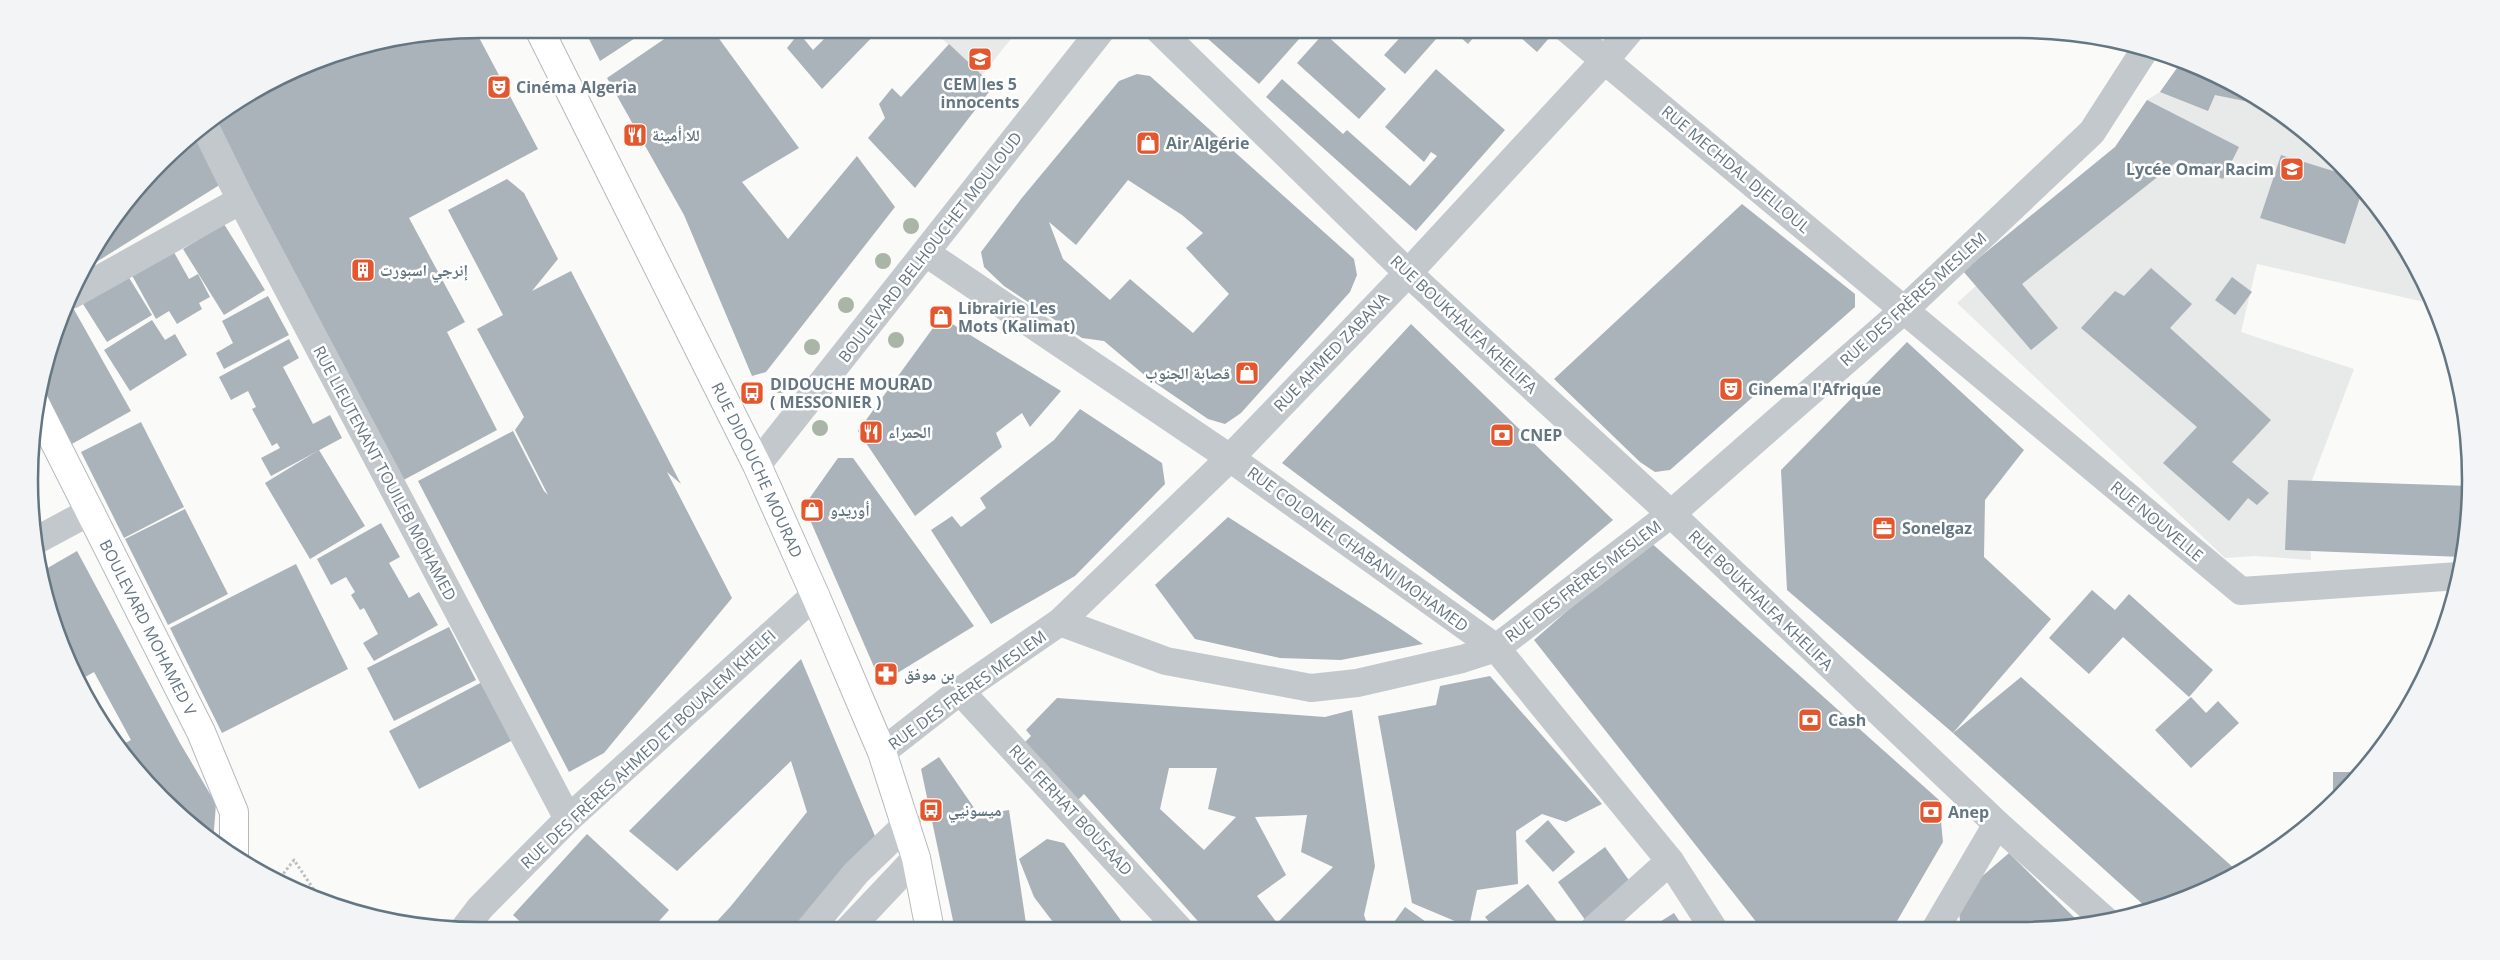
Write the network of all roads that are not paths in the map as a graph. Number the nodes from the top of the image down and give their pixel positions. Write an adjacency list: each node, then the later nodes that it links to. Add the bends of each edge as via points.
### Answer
1 (544, 38): 16 (main road, RUE DIDOUCHE MOURAD)
2 (1095, 38): 10 (street, BOULEVARD BELHOUCHET MOULOUD)
3 (1167, 38): 11 (street, RUE BOUKHALFA KHELIFA)
4 (1578, 38): 7 (street, RUE MECHDAL DJELLOUL)
5 (1624, 38): 7 (street, RUE AHMED ZABANA)
6 (2142, 55): 13 (street, RUE DES FRÈRES MESLEM, via 2092,132)
7 (1606, 60): 11 (street, RUE AHMED ZABANA); 13 (street, RUE MECHDAL DJELLOUL)
8 (207, 132): 9 (street, RUE LIEUTENANT TOUILEB MOHAMED)
9 (241, 200): 12 (street); 26 (street, RUE LIEUTENANT TOUILEB MOHAMED)
10 (926, 253): 15 (street, RUE COLONEL CHABANI MOHAMED); 16 (street, BOULEVARD BELHOUCHET MOULOUD)
11 (1408, 273): 15 (street, RUE AHMED ZABANA); 18 (street, RUE BOUKHALFA KHELIFA)
12 (80, 290)
13 (1904, 309): 18 (street, RUE DES FRÈRES MESLEM); 20 (street, RUE NOUVELLE, via 2241,591)
14 (42, 417): 17 (main road, BOULEVARD MOHAMED V)
15 (1230, 458): 22 (street, RUE AHMED ZABANA); 23 (street, RUE COLONEL CHABANI MOHAMED)
16 (757, 465): 21 (main road, RUE DIDOUCHE MOURAD)
17 (91, 511): 19 (street); 29 (main road, BOULEVARD MOHAMED V, via 201,732 234,812)
18 (1671, 514): 23 (street, RUE DES FRÈRES MESLEM); 28 (street, RUE BOUKHALFA KHELIFA)
19 (41, 537)
20 (2451, 577)
21 (815, 594): 25 (main road, RUE DIDOUCHE MOURAD); 26 (street, RUE DES FRÈRES AHMED ET BOUALEM KHELFI)
22 (1060, 622): 23 (street, RUE DES FRÈRES MESLEM, via 1166,661 1311,688 1358,683); 24 (street, RUE DES FRÈRES MESLEM)
23 (1496, 648): 31 (street, RUE COLONEL CHABANI MOHAMED)
24 (960, 691): 25 (street, RUE DES FRÈRES MESLEM); 37 (street, RUE FERHAT BOUSAAD)
25 (882, 752): 27 (main road, RUE DIDOUCHE MOURAD)
26 (568, 819): 33 (street, RUE DES FRÈRES AHMED ET BOUALEM KHELFI)
27 (907, 824): 30 (main road, RUE DIDOUCHE MOURAD); 34 (street, via 856,873)
28 (1997, 824): 32 (street, RUE BOUKHALFA KHELIFA); 40 (street)
29 (234, 848)
30 (916, 858): 35 (street); 36 (main road, RUE DIDOUCHE MOURAD)
31 (1670, 861): 38 (street); 39 (street, RUE COLONEL CHABANI MOHAMED)
32 (2100, 915)
33 (469, 922)
34 (816, 922)
35 (856, 922)
36 (928, 922)
37 (1173, 922)
38 (1601, 922)
39 (1709, 922)
40 (1940, 922)

